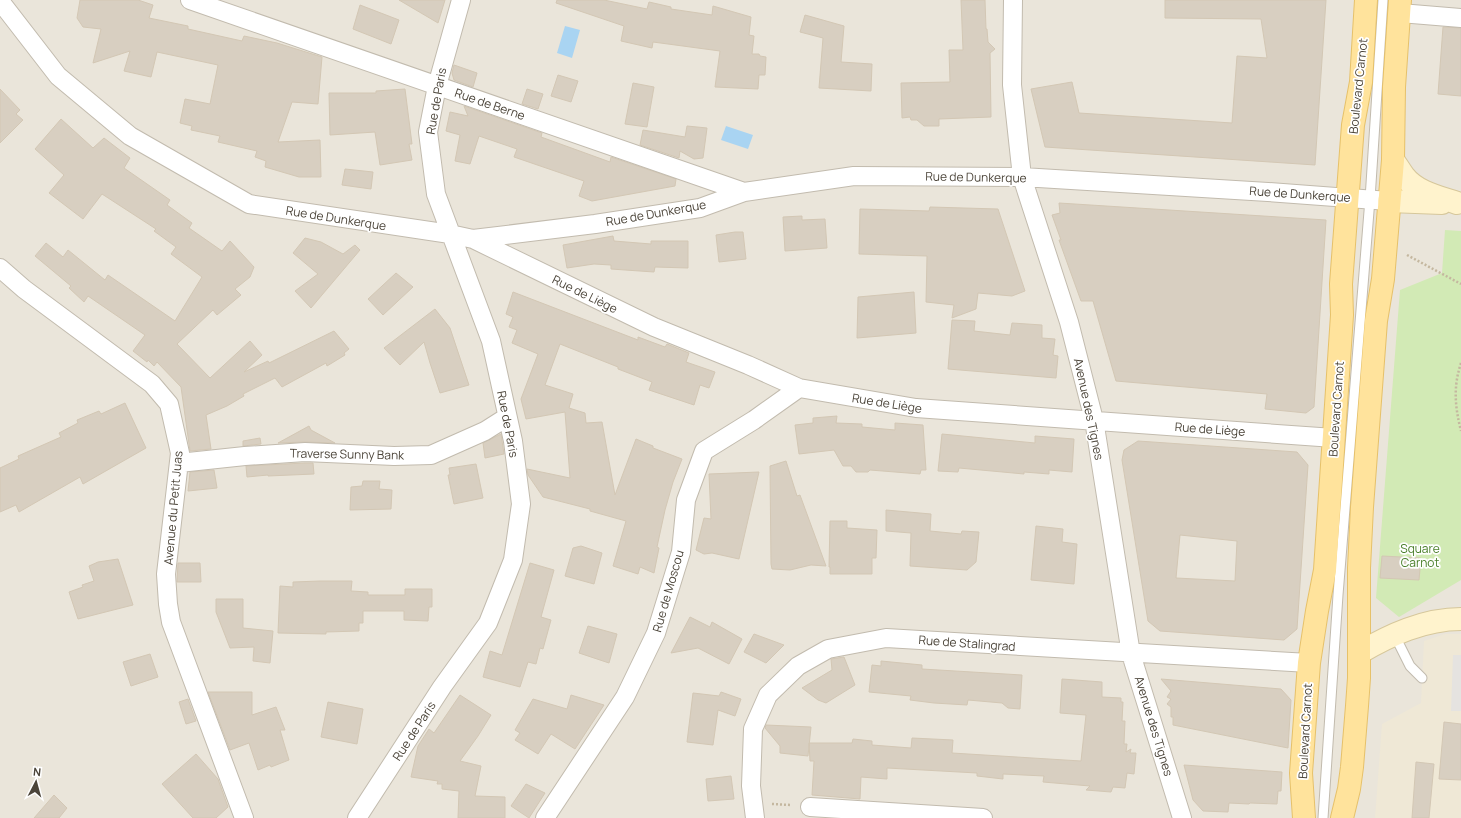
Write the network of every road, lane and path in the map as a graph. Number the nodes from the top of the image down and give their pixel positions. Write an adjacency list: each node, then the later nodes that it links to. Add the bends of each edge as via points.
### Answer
1 (190, 0): 8 (street, Rue de Berne)
2 (461, 0): 8 (street, Rue de Paris)
3 (1013, 0): 10 (street, Avenue des Tignes, via 1012,85)
4 (1366, 0): 12 (main road, Boulevard Carnot, via 1360,82 1353,125)
5 (0, 1): 14 (street, Rue de Dunkerque, via 58,76 130,136 249,204)
6 (1394, 4): 7 (street); 9 (main road, Boulevard Carnot); 12 (lane)
7 (1461, 18)
8 (437, 86): 11 (street, Rue de Berne); 14 (street, Rue de Paris, via 428,132 436,194)
9 (1393, 160): 12 (main road, Boulevard Carnot); 13 (main road, via 1410,182 1434,196)
10 (1022, 177): 11 (street, Rue de Dunkerque, via 854,176); 12 (street, Rue de Dunkerque); 22 (street, Avenue des Tignes, via 1069,322)
11 (744, 192): 15 (street, Rue de Dunkerque, via 700,208)
12 (1369, 199): 13 (main road); 24 (main road, Boulevard Carnot, via 1341,284 1342,315); 28 (main road, Boulevard Carnot, via 1384,278 1376,321 1362,507); 40 (lane)
13 (1459, 203)
14 (450, 234): 15 (street, Rue de Dunkerque); 21 (street, Rue de Paris, via 491,341)
15 (473, 240): 20 (street, Rue de Liège, via 654,328)
16 (1403, 253): 18 (path)
17 (0, 268): 25 (street, Avenue du Petit Juas, via 24,289 152,384 169,404 180,453)
18 (1461, 284)
19 (1461, 363): 23 (path, via 1457,376 1456,407)
20 (799, 388): 22 (street, Rue de Liège, via 916,408); 36 (street, Rue de Moscou, via 704,451 686,500 681,552 656,633 625,697)
21 (507, 417): 25 (street, Traverse Sunny Bank, via 485,431 431,454 394,456 305,452); 35 (street, Rue de Paris, via 522,504 513,560 488,623 442,687)
22 (1094, 420): 24 (street, Rue de Liège); 29 (street, Avenue des Tignes)
23 (1461, 431)
24 (1334, 438): 30 (main road, Boulevard Carnot, via 1325,570)
25 (179, 463): 34 (street, Avenue du Petit Juas, via 166,574 171,622)
26 (1461, 619): 27 (main road, via 1423,624)
27 (1394, 634): 28 (main road); 31 (lane, via 1410,666)
28 (1359, 653): 41 (main road, Boulevard Carnot, via 1352,767)
29 (1132, 654): 30 (street, Rue de Stalingrad); 33 (street, Rue de Stalingrad, via 886,638 828,649 798,666 768,695 753,730 751,786); 38 (street, Avenue des Tignes)
30 (1309, 663): 39 (main road, Boulevard Carnot, via 1301,773)
31 (1422, 678)
32 (810, 807): 33 (path); 37 (street)
33 (754, 810)
34 (244, 818)
35 (357, 818)
36 (545, 818)
37 (984, 818)
38 (1182, 818)
39 (1304, 818)
40 (1323, 818)
41 (1342, 818)

